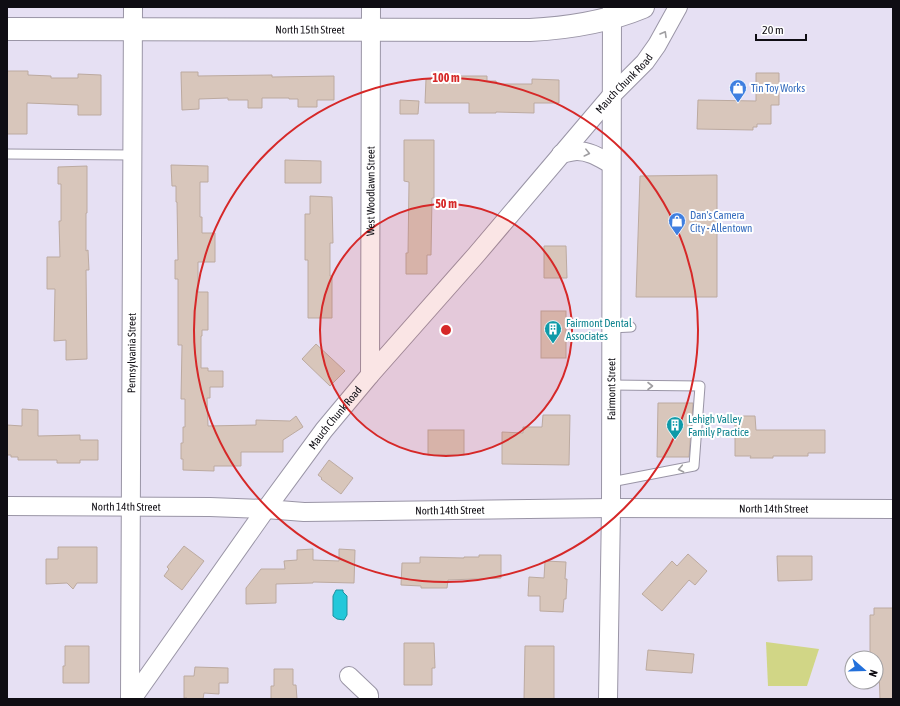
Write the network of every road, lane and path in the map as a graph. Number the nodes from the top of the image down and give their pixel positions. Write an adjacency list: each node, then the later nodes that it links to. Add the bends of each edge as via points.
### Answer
1 (133, 7): 7 (street, Pennsylvania Street)
2 (371, 7): 8 (street, West Woodlawn Street)
3 (643, 7): 5 (main road)
4 (678, 7): 9 (street, Mauch Chunk Road, one-way to 4, via 645,62)
5 (611, 13): 8 (main road, North 15th Street, via 578,26 530,30); 9 (street, Fairmont Street)
6 (7, 29): 7 (main road, North 15th Street)
7 (133, 29): 8 (main road, North 15th Street); 12 (street, Pennsylvania Street)
8 (371, 30): 16 (street, West Woodlawn Street)
9 (611, 96): 11 (street, Mauch Chunk Road); 13 (street, Fairmont Street)
10 (7, 154): 12 (lane)
11 (561, 154): 13 (street, one-way to 13, via 587,152); 16 (street, Mauch Chunk Road)
12 (132, 156): 20 (street, Pennsylvania Street)
13 (611, 164): 15 (street, Fairmont Street)
14 (631, 327): 15 (lane)
15 (611, 328): 17 (street, Fairmont Street)
16 (370, 375): 22 (street, Mauch Chunk Road, via 324,430)
17 (611, 385): 18 (street, Fairmont Street); 18 (lane, one-way to 18, via 700,386 694,466)
18 (611, 482): 21 (street, Fairmont Street)
19 (7, 506): 20 (street, North 14th Street)
20 (131, 507): 22 (street, North 14th Street); 25 (street, Pennsylvania Street)
21 (611, 508): 22 (street, North 14th Street, via 304,512); 23 (street, North 14th Street); 27 (street, Fairmont Street)
22 (266, 509): 25 (street, Mauch Chunk Road)
23 (893, 509)
24 (349, 676): 26 (street, via 369,695)
25 (131, 699)
26 (369, 699)
27 (608, 699)

